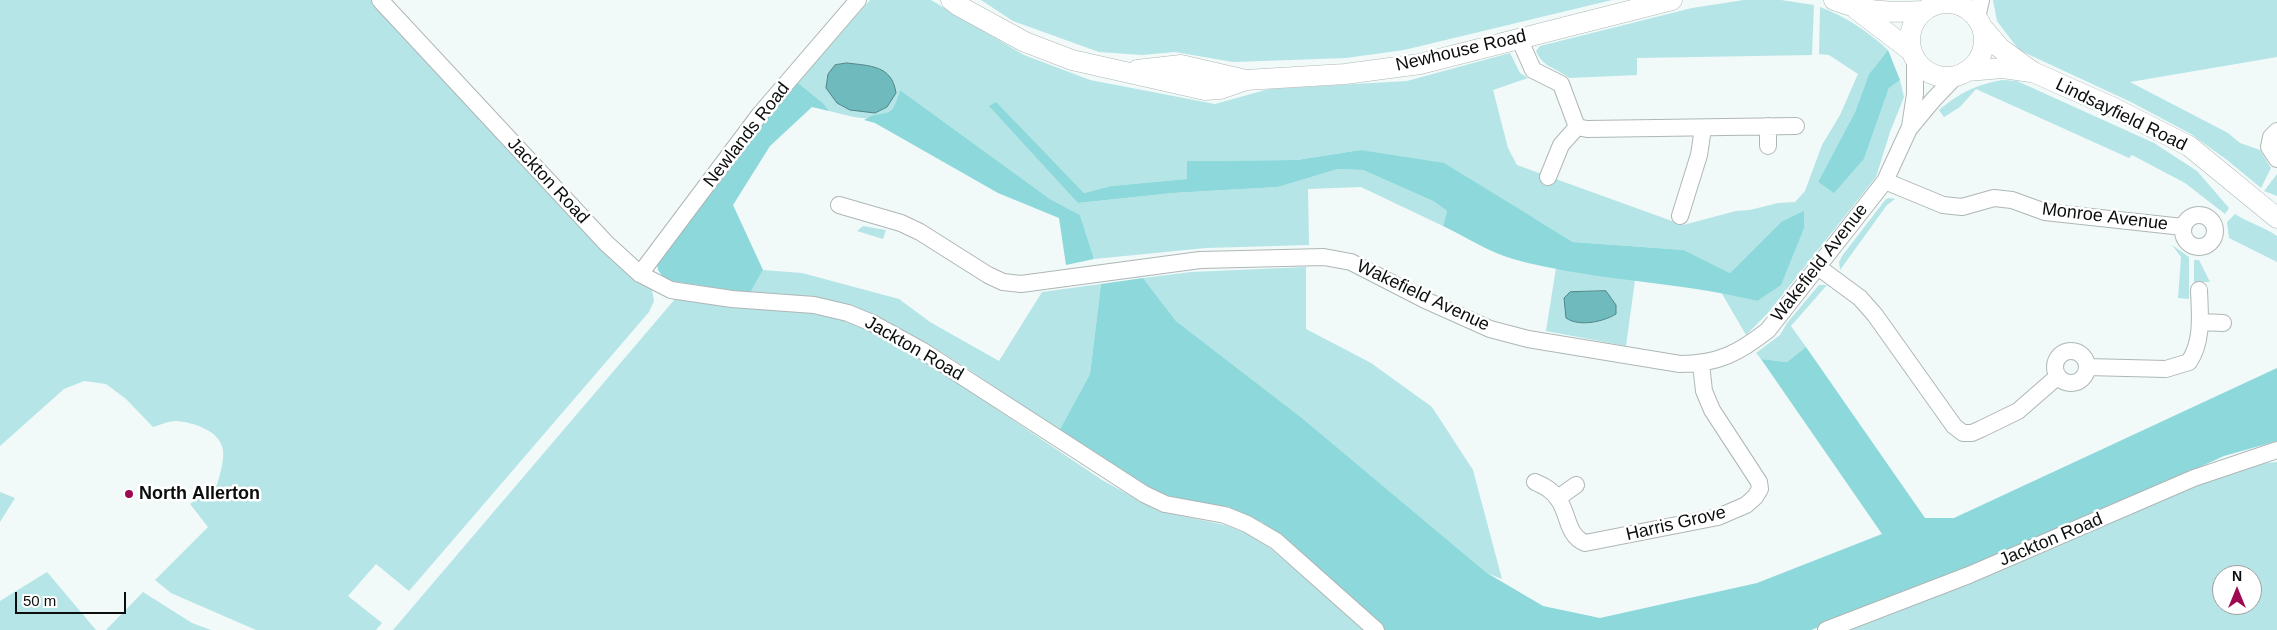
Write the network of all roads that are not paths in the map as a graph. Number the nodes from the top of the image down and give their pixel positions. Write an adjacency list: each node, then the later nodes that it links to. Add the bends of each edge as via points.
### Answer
1 (380, 0): 29 (street, Jackton Road, via 599,236)
2 (951, 0): 10 (street, Newhouse Road, via 1025,42 1072,60 1205,90 1220,89 1246,80 1345,74 1420,64)
3 (1672, 0): 10 (street, Newhouse Road)
4 (1834, 0): 7 (street)
5 (1950, 1): 8 (street); 9 (street)
6 (852, 2): 29 (street, Newlands Road, via 760,114)
7 (1854, 8): 8 (street, via 1890,14); 11 (street)
8 (1923, 11): 11 (street, via 1912,24 1909,41)
9 (1980, 15): 12 (street, Lindsayfield Road, via 2000,48); 13 (street, via 1984,38 1980,56)
10 (1519, 38): 16 (street, via 1533,70 1561,84)
11 (1913, 55): 13 (street, via 1920,66 1932,74 1945,77); 18 (street, Wakefield Avenue, via 1915,94)
12 (2033, 72): 13 (street, Lindsayfield Road, via 2003,68); 26 (street, Lindsayfield Road, via 2189,146)
13 (1962, 73): 18 (street, Wakefield Avenue, via 1933,100)
14 (1768, 126): 15 (street); 17 (street); 20 (street)
15 (1796, 126)
16 (1577, 127): 17 (street); 22 (street, via 1561,145)
17 (1703, 128): 25 (street, via 1699,155)
18 (1909, 129): 23 (street, Wakefield Avenue)
19 (2277, 131): 21 (street, via 2271,137 2269,147)
20 (1768, 146)
21 (2277, 159)
22 (1548, 177)
23 (1885, 181): 27 (street, Monroe Avenue, via 1943,205 1962,207 1994,198 2012,200 2045,212); 28 (street, Wakefield Avenue)
24 (839, 205): 33 (street, Wakefield Avenue, via 901,223 1003,282 1021,284 1200,260 1324,257 1351,262 1490,329 1528,339 1680,364)
25 (1680, 216)
26 (2277, 218)
27 (2183, 227)
28 (1818, 267): 33 (street, Wakefield Avenue, via 1768,330 1745,349); 35 (street, via 1860,298 1875,315 1962,433 1972,434 2018,411)
29 (640, 274): 40 (street, Jackton Road, via 671,290 732,299 814,305 872,323 923,351 1144,494 1165,504 1226,515 1276,541)
30 (2199, 290): 31 (street)
31 (2201, 322): 32 (street); 34 (street, via 2195,353 2189,362 2181,366 2166,369)
32 (2223, 322)
33 (1701, 364): 39 (street, Harris Grove, via 1704,391 1712,410 1759,482 1756,498 1718,517 1593,543 1579,540 1572,533)
34 (2087, 367): 35 (street, via 2084,377 2076,383 2066,383); 35 (street, via 2079,353 2063,353 2056,361)
35 (2058, 377)
36 (2277, 450): 41 (street, Jackton Road, via 2194,478 1969,575)
37 (1535, 482): 39 (street)
38 (1576, 485): 39 (street)
39 (1558, 498)
40 (1376, 630)
41 (1826, 630)

